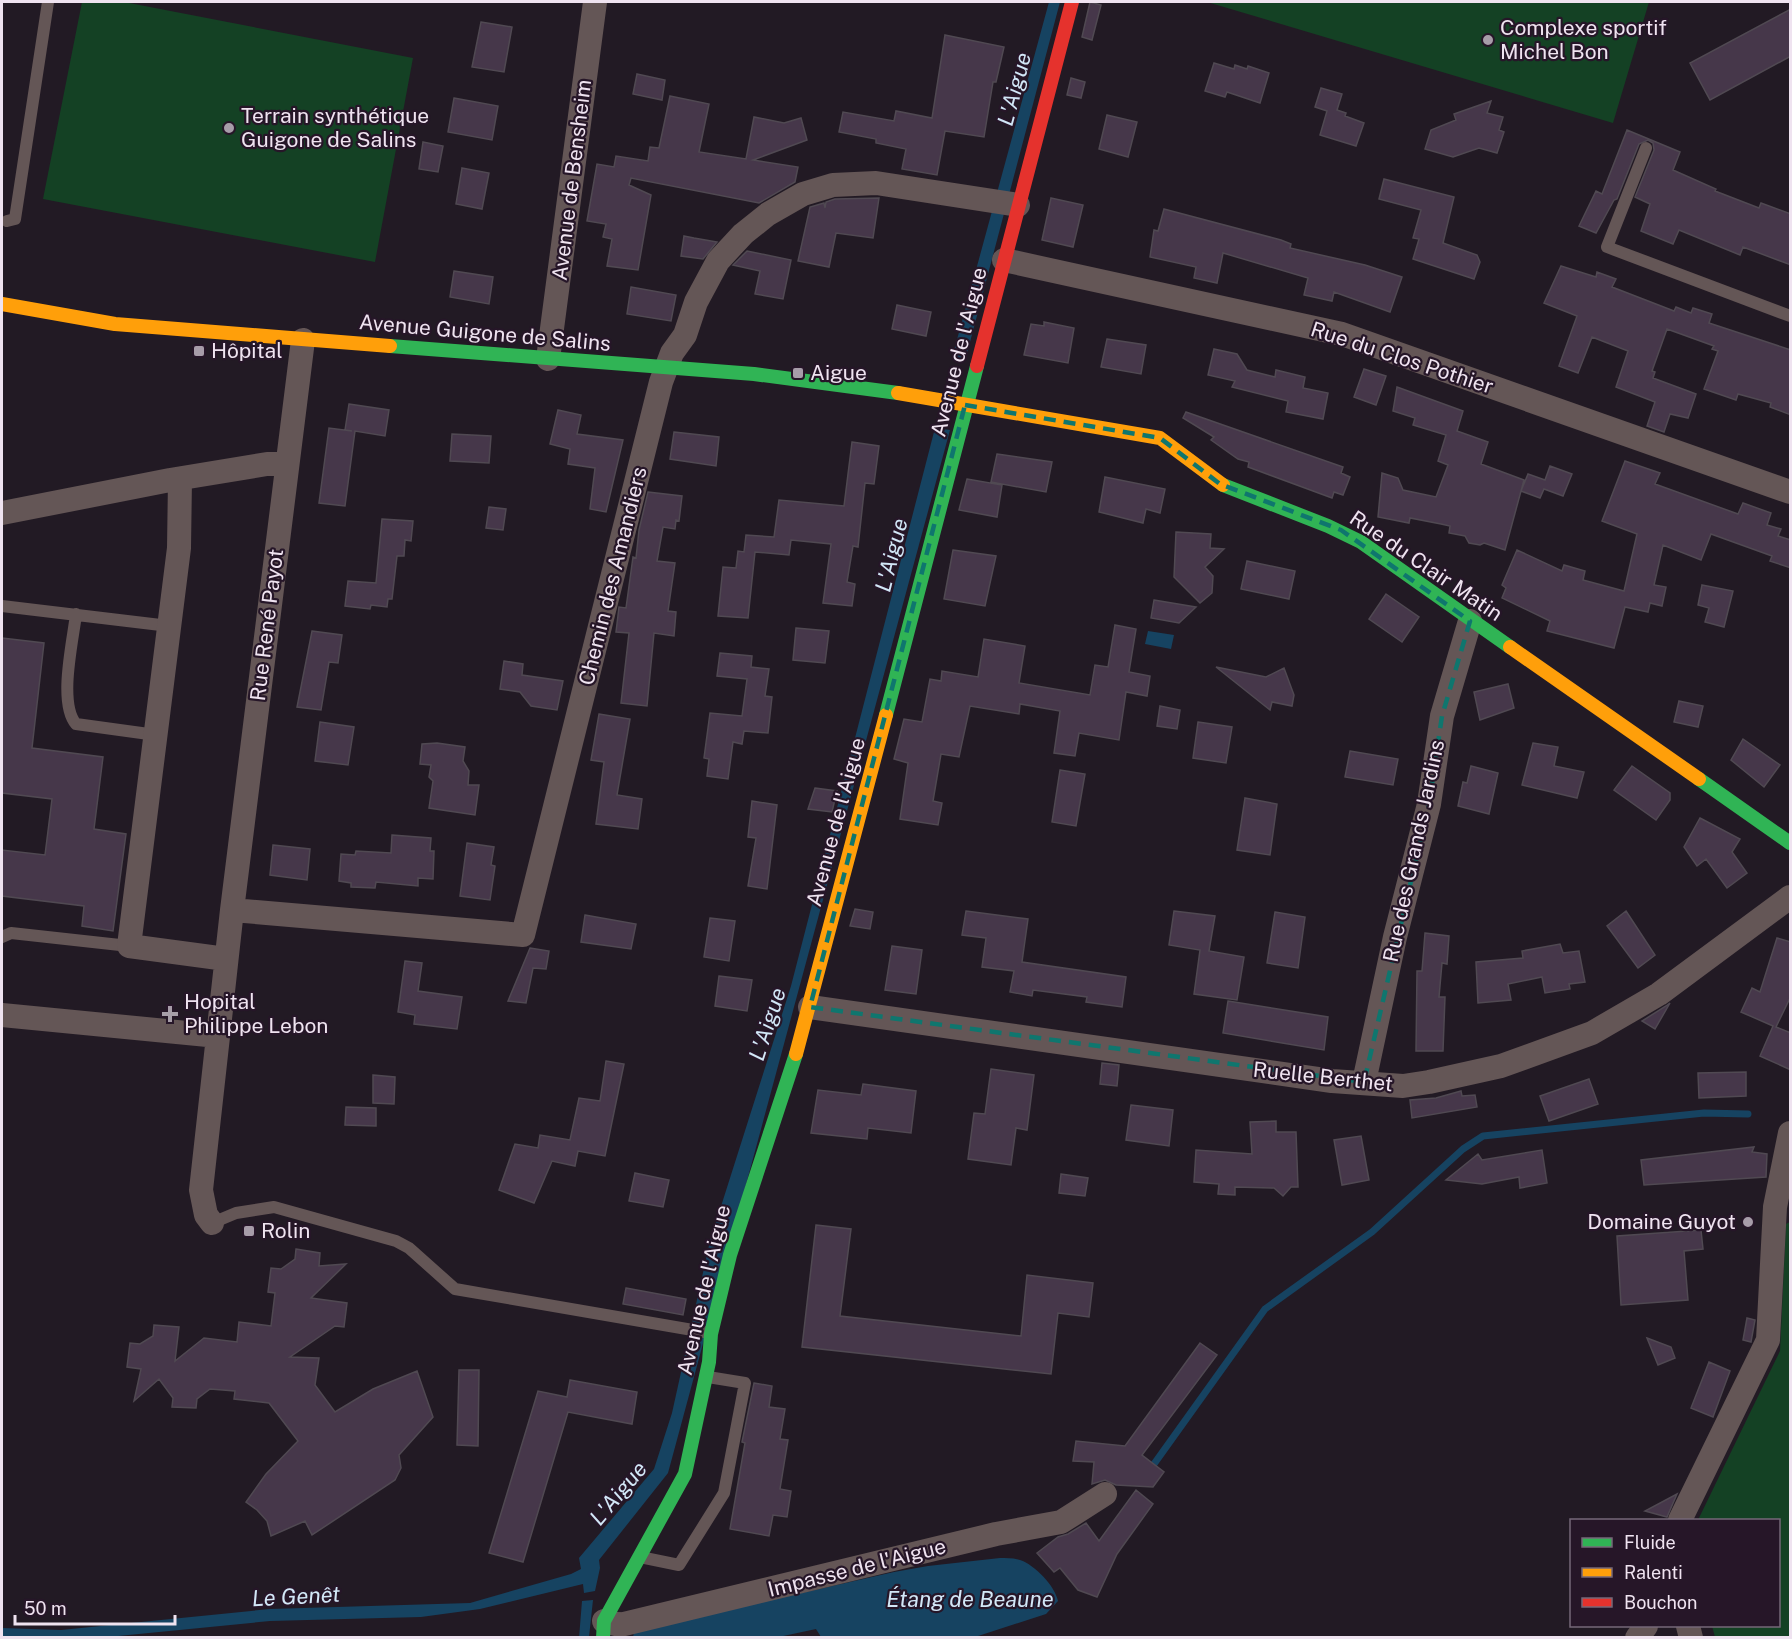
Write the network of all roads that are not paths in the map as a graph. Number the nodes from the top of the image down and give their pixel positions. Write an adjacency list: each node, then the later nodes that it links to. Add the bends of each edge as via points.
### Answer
1 (48, 2): 6 (lane, via 15,219)
2 (595, 2): 11 (street, Avenue de Bensheim)
3 (1072, 2): 5 (street, Avenue de l'Aigue)
4 (1646, 148): 9 (lane, via 1607,247)
5 (1006, 202): 7 (street, Avenue de l'Aigue); 12 (street, Chemin des Amandiers, via 876,183 833,185 803,194 742,234 718,261)
6 (7, 221)
7 (1004, 260): 13 (street, Avenue de l'Aigue); 16 (street, Rue du Clos Pothier, via 1342,334)
8 (2, 304): 10 (street, Avenue Guigone de Salins, via 115,324)
9 (1791, 316)
10 (303, 340): 11 (street, Avenue Guigone de Salins); 14 (street, Rue René Payot)
11 (548, 359): 12 (street, Avenue Guigone de Salins)
12 (666, 369): 13 (street, Avenue Guigone de Salins, via 754,375); 25 (street, Chemin des Amandiers, via 523,935)
13 (960, 404): 20 (street, Rue du Clair Matin, via 1160,438 1182,450 1220,484 1341,530); 29 (street, Avenue de l'Aigue, via 955,453)
14 (287, 464): 15 (street); 25 (street, Rue René Payot)
15 (180, 479): 17 (street); 21 (street, via 179,548)
16 (1791, 492)
17 (2, 513)
18 (2, 606): 19 (lane)
19 (76, 614): 21 (lane); 22 (lane, via 68,692 70,716 76,723)
20 (1470, 621): 23 (street, Rue du Clair Matin); 32 (street, Rue des Grands Jardins, via 1442,716 1429,804)
21 (169, 626): 22 (street)
22 (156, 735): 27 (street)
23 (1791, 843)
24 (1791, 897): 32 (street, Ruelle Berthet, via 1659,994 1592,1033 1511,1063 1429,1082 1403,1086)
25 (232, 910): 28 (street, Rue René Payot)
26 (2, 937): 27 (lane, via 11,933)
27 (129, 946): 28 (street)
28 (226, 959): 31 (street, Rue René Payot)
29 (810, 1007): 32 (street, Ruelle Berthet, via 1332,1081); 36 (street, Avenue de l'Aigue, via 730,1255)
30 (2, 1015): 31 (street)
31 (218, 1036): 35 (street, Rue René Payot, via 201,1190 206,1215)
32 (1364, 1082)
33 (1791, 1133): 34 (street)
34 (1783, 1204): 39 (street, via 1768,1340)
35 (212, 1223): 36 (lane, via 236,1213 274,1207 396,1241 454,1289)
36 (711, 1334): 37 (street, Avenue de l'Aigue)
37 (706, 1377): 40 (street, Avenue de l'Aigue, via 685,1474); 40 (lane, via 745,1383 724,1493 679,1565)
38 (1105, 1494): 41 (street, Impasse de l'Aigue, via 1061,1521)
39 (1681, 1519)
40 (639, 1557): 41 (street, Avenue de l'Aigue)
41 (603, 1629)

